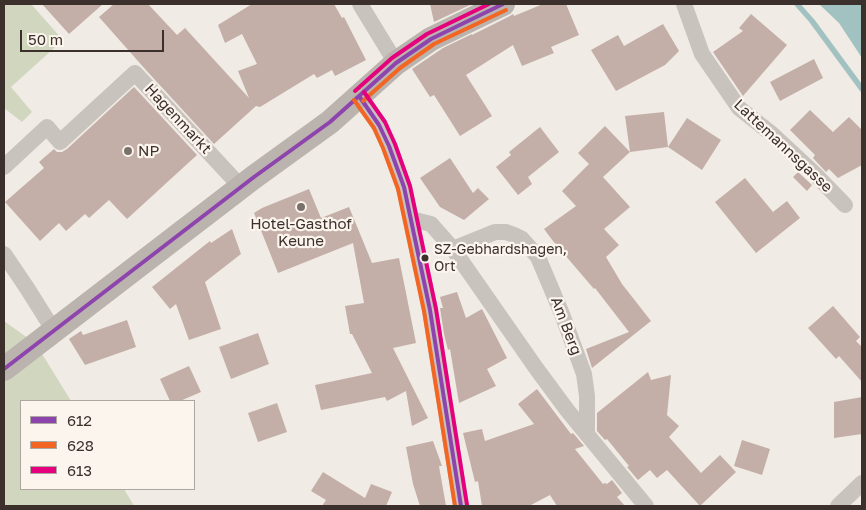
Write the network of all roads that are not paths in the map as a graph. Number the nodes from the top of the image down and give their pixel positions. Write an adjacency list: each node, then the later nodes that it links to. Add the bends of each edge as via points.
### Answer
1 (360, 4): 4 (street)
2 (503, 4): 4 (main road, via 431,39)
3 (684, 4): 8 (street, Lattemannsgasse, via 702,54 739,108 772,134)
4 (396, 63): 5 (main road)
5 (359, 96): 7 (main road, via 330,122); 9 (street, via 390,146)
6 (4, 167): 7 (street, Hagenmarkt, via 47,127 60,142 135,73)
7 (240, 187): 12 (main road)
8 (845, 205)
9 (411, 219): 10 (street, via 431,224); 16 (street, via 430,310)
10 (453, 249): 14 (street, via 536,368); 14 (street, Am Berg, via 495,232 506,232 522,239 538,257 584,374)
11 (4, 254): 12 (street)
12 (54, 331): 13 (main road)
13 (4, 368)
14 (587, 434): 17 (street)
15 (862, 483): 18 (street)
16 (461, 506)
17 (646, 506)
18 (838, 506)

